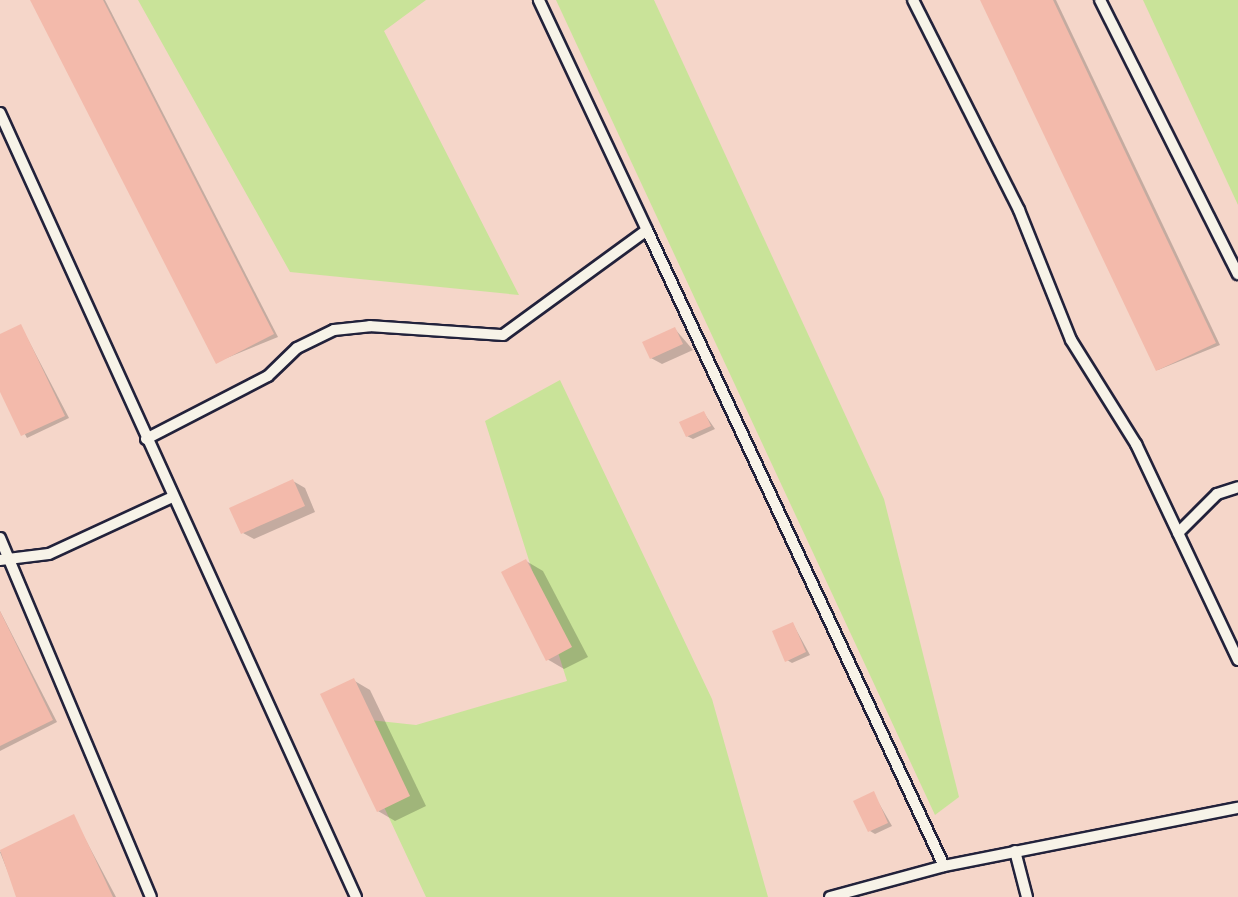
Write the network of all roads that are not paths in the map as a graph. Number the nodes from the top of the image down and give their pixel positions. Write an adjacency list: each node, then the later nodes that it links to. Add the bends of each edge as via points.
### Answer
1 (539, 0): 5 (lane)
2 (913, 0): 10 (lane, via 1020,210 1071,340 1136,444)
3 (1100, 0): 6 (lane)
4 (0, 113): 7 (lane)
5 (647, 230): 7 (lane, via 503,335 370,326 334,330 297,348 268,376); 16 (lane)
6 (1238, 274)
7 (146, 439): 9 (lane)
8 (1238, 487): 10 (lane, via 1217,494)
9 (170, 498): 12 (lane, via 49,554); 18 (lane)
10 (1178, 533): 13 (lane)
11 (0, 538): 12 (lane)
12 (6, 560): 17 (lane)
13 (1238, 660)
14 (1238, 808): 15 (lane)
15 (1015, 851): 16 (lane); 20 (lane)
16 (944, 866): 19 (lane)
17 (151, 897)
18 (356, 897)
19 (830, 897)
20 (1027, 897)

